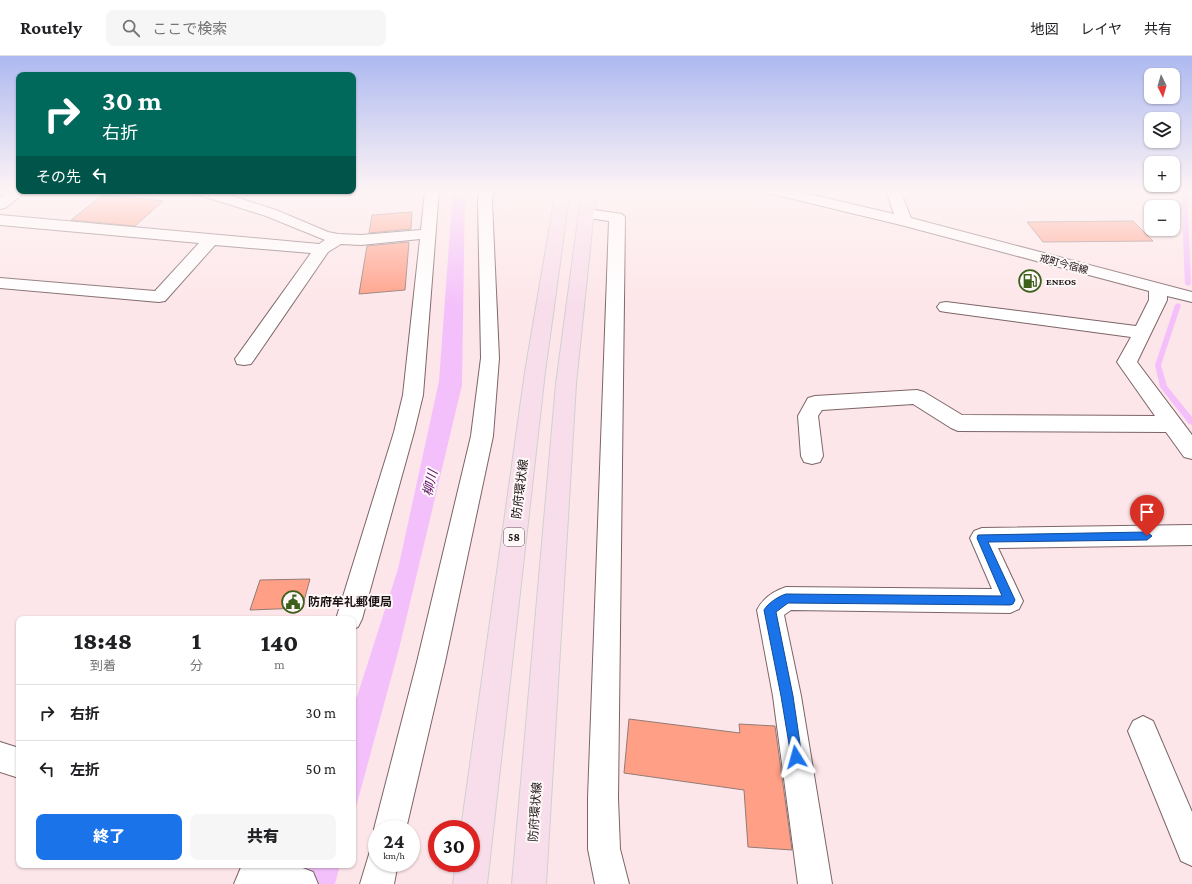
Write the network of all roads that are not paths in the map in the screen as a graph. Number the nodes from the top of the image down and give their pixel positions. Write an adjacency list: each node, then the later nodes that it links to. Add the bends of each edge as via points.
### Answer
1 (91, 229): 11 (street)
2 (307, 229): 10 (street)
3 (428, 229): 9 (street)
4 (486, 229): 27 (street, via 490,358 482,436)
5 (557, 229): 33 (main road, 防府環状線 / 58, via 534,372)
6 (585, 229): 34 (main road, 防府環状線, via 566,384)
7 (617, 229): 35 (street, via 603,798 604,848)
8 (933, 229): 14 (street, 戒町今宿線)
9 (428, 234): 10 (street, via 362,240); 23 (street, via 412,395 398,455)
10 (338, 239): 12 (street)
11 (211, 240): 12 (street); 13 (street, via 160,297)
12 (322, 249): 18 (street)
13 (0, 283)
14 (1158, 288): 15 (street, 戒町今宿線); 17 (street, via 1158,300)
15 (1192, 297)
16 (946, 307): 17 (street)
17 (1141, 332): 19 (street, via 1127,362)
18 (244, 359)
19 (1172, 424): 20 (street); 21 (street, via 958,423 917,397 815,403 808,416)
20 (1192, 451)
21 (812, 456)
22 (1192, 535): 36 (street, via 982,538 1010,600 786,598 770,610 787,696)
23 (350, 616)
24 (1143, 730): 28 (street)
25 (0, 757): 26 (street)
26 (16, 762)
27 (392, 820)
28 (1192, 850)
29 (380, 872): 32 (street)
30 (279, 873): 31 (street)
31 (251, 884)
32 (377, 884)
33 (470, 884)
34 (529, 884)
35 (612, 884)
36 (815, 884)

